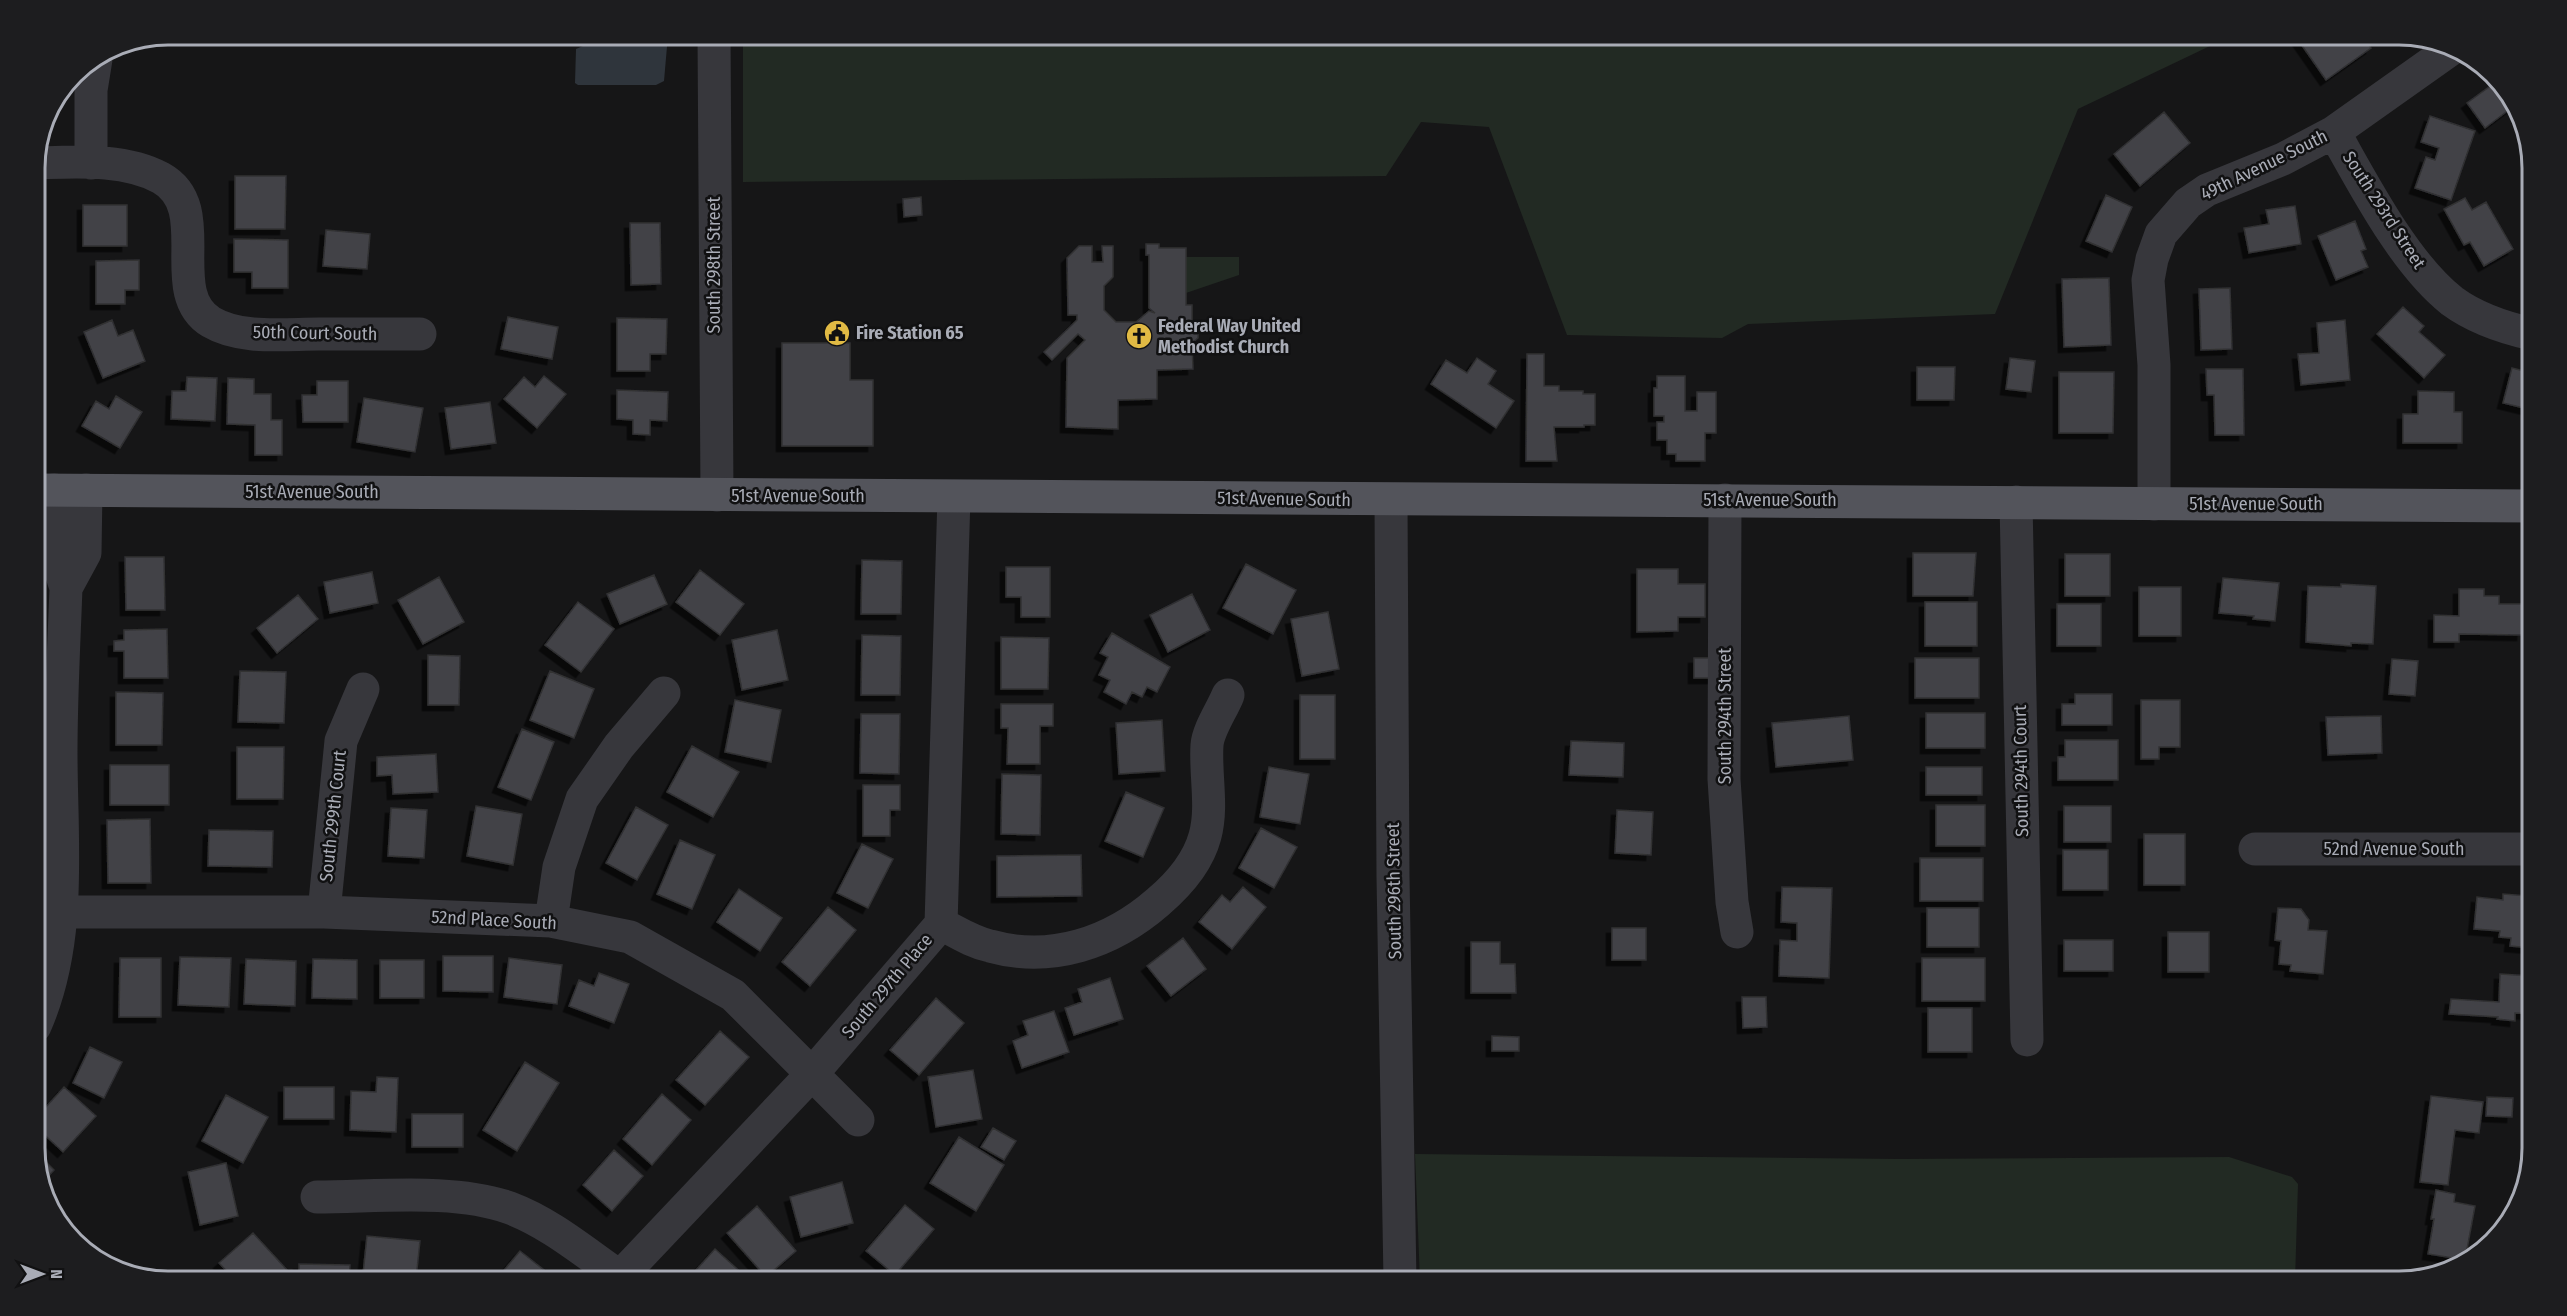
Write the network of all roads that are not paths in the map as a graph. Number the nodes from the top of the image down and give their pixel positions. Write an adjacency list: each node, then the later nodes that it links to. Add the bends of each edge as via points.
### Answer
1 (714, 45): 11 (street, South 298th Street)
2 (2445, 54): 4 (street, 49th Avenue South)
3 (94, 70): 6 (street)
4 (2334, 132): 7 (street, South 293rd Street, via 2406,251 2439,290 2483,318); 17 (street, 49th Avenue South, via 2283,159 2206,190 2188,203 2162,234 2148,280 2154,364)
5 (45, 162): 6 (street)
6 (91, 163): 8 (street, 50th Court South, via 126,167 162,179 178,196 186,217 192,298 212,323 253,333)
7 (2522, 331)
8 (420, 334)
9 (45, 490): 10 (main road, 51st Avenue South)
10 (86, 490): 11 (main road, 51st Avenue South); 19 (street, via 85,553)
11 (717, 495): 13 (main road, 51st Avenue South)
12 (45, 496): 19 (street)
13 (954, 497): 14 (main road, 51st Avenue South); 29 (street, South 297th Place)
14 (1391, 500): 15 (main road, 51st Avenue South); 38 (street, South 296th Street)
15 (1725, 500): 16 (main road, 51st Avenue South); 30 (street, South 294th Street, via 1724,779)
16 (2016, 502): 17 (main road, 51st Avenue South); 32 (street, South 294th Court)
17 (2154, 504): 18 (main road, 51st Avenue South)
18 (2522, 506)
19 (66, 588): 23 (street)
20 (363, 689): 27 (street, South 299th Court, via 341,741)
21 (664, 693): 28 (street, via 618,746 582,799 559,867)
22 (1228, 695): 29 (street, via 1207,743 1205,837 1182,878 1150,909 1094,942 1055,952 990,946)
23 (48, 748): 26 (street)
24 (2255, 849): 25 (street, 52nd Avenue South)
25 (2522, 849)
26 (62, 912): 27 (street, 52nd Place South); 31 (street)
27 (324, 912): 28 (street, 52nd Place South)
28 (551, 921): 33 (street, 52nd Place South, via 630,937 733,995)
29 (940, 924): 33 (street, South 297th Place)
30 (1737, 932)
31 (45, 997)
32 (2027, 1040)
33 (811, 1075): 34 (street, 52nd Place South); 37 (street, South 297th Place)
34 (858, 1120)
35 (317, 1197): 36 (street, via 460,1197 509,1208 546,1226)
36 (606, 1271)
37 (625, 1271)
38 (1400, 1271)

